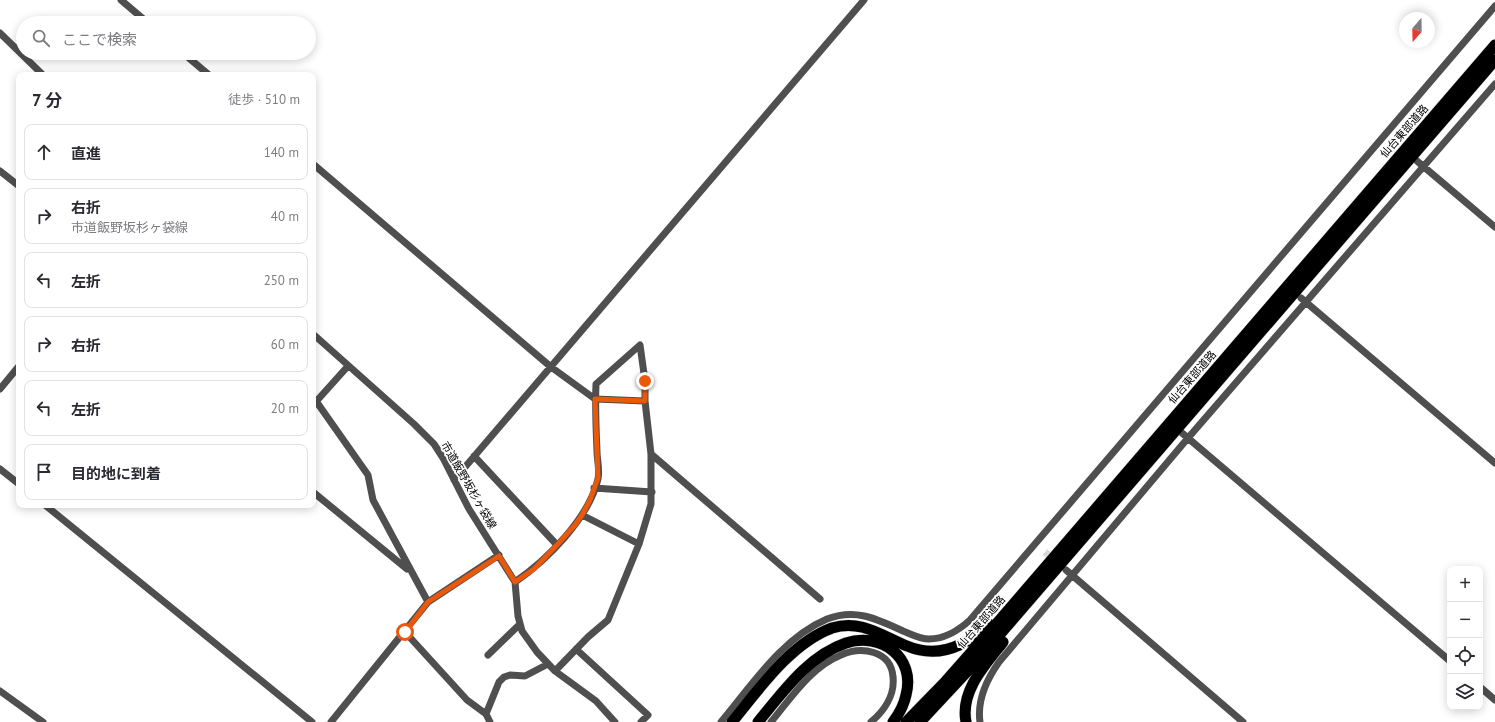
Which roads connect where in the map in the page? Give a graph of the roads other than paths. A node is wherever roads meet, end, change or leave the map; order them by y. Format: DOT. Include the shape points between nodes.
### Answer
graph roads {
  1 [pos="121,0"];
  2 [pos="864,0"];
  3 [pos="1495,6"];
  4 [pos="140,16"];
  5 [pos="0,33"];
  6 [pos="1495,45"];
  7 [pos="16,49"];
  8 [pos="28,60"];
  9 [pos="191,60"];
  10 [pos="1495,60"];
  11 [pos="40,72"];
  12 [pos="205,72"];
  13 [pos="1495,84"];
  14 [pos="1420,163"];
  15 [pos="316,167"];
  16 [pos="0,171"];
  17 [pos="16,184"];
  18 [pos="1495,227"];
  19 [pos="1303,300"];
  20 [pos="316,337"];
  21 [pos="348,366"];
  22 [pos="551,367"];
  23 [pos="16,370"];
  24 [pos="0,390"];
  25 [pos="595,399"];
  26 [pos="645,401"];
  27 [pos="316,402"];
  28 [pos="316,404"];
  29 [pos="1185,435"];
  30 [pos="651,454"];
  31 [pos="474,456"];
  32 [pos="1495,463"];
  33 [pos="0,469"];
  34 [pos="454,480"];
  35 [pos="16,482"];
  36 [pos="594,488"];
  37 [pos="652,492"];
  38 [pos="316,494"];
  39 [pos="49,508"];
  40 [pos="582,515"];
  41 [pos="1076,539"];
  42 [pos="639,544"];
  43 [pos="557,545"];
  44 [pos="499,556"];
  45 [pos="1066,570"];
  46 [pos="412,572"];
  47 [pos="1072,576"];
  48 [pos="515,582"];
  49 [pos="820,599"];
  50 [pos="428,602"];
  51 [pos="519,625"];
  52 [pos="405,632"];
  53 [pos="576,649"];
  54 [pos="488,655"];
  55 [pos="1447,658"];
  56 [pos="548,664"];
  57 [pos="555,671"];
  58 [pos="1483,690"];
  59 [pos="0,691"];
  60 [pos="1495,700"];
  61 [pos="486,714"];
  62 [pos="43,722"];
  63 [pos="312,722"];
  64 [pos="330,722"];
  65 [pos="490,722"];
  66 [pos="615,722"];
  67 [pos="641,722"];
  68 [pos="721,722"];
  69 [pos="732,722"];
  70 [pos="758,722"];
  71 [pos="771,722"];
  72 [pos="871,722"];
  73 [pos="893,722"];
  74 [pos="906,722"];
  75 [pos="920,722"];
  76 [pos="966,722"];
  77 [pos="980,722"];
  78 [pos="1243,722"];
  1 -- 4 [label="street"];
  2 -- 22 [label="street"];
  3 -- 68 [label="street" via="964,626 943,637 928,639 879,619 862,615 852,614 828,619 800,633 788,644"];
  5 -- 7 [label="street"];
  6 -- 41 [label="highway, 仙台東部道路"];
  8 -- 11 [label="street"];
  9 -- 12 [label="street"];
  10 -- 41 [label="highway, 仙台東部道路"];
  13 -- 14 [label="street"];
  14 -- 18 [label="street"];
  14 -- 19 [label="street"];
  15 -- 22 [label="street"];
  16 -- 17 [label="street"];
  19 -- 29 [label="street"];
  19 -- 32 [label="street"];
  20 -- 21 [label="street, 市道飯野坂杉ヶ袋線"];
  21 -- 27 [label="street"];
  21 -- 34 [label="street, 市道飯野坂杉ヶ袋線" via="425,435 443,458"];
  22 -- 25 [label="street"];
  22 -- 31 [label="street"];
  23 -- 24 [label="street"];
  25 -- 26 [label="street"];
  25 -- 26 [label="street" via="596,384 640,346"];
  25 -- 36 [label="street" via="598,478"];
  26 -- 30 [label="street"];
  28 -- 46 [label="street" via="368,475 373,500"];
  29 -- 47 [label="street"];
  29 -- 55 [label="street"];
  30 -- 37 [label="street"];
  30 -- 49 [label="street"];
  31 -- 34 [label="street"];
  31 -- 43 [label="street"];
  33 -- 35 [label="street"];
  34 -- 44 [label="street, 市道飯野坂杉ヶ袋線"];
  36 -- 37 [label="street"];
  36 -- 40 [label="street"];
  37 -- 42 [label="street"];
  38 -- 46 [label="street"];
  39 -- 63 [label="street"];
  40 -- 42 [label="street"];
  40 -- 43 [label="street"];
  41 -- 69 [label="highway" via="983,630 963,644 943,651 924,652 866,628 850,625 833,628 814,637 790,654"];
  41 -- 74 [label="highway, 仙台東部道路"];
  41 -- 75 [label="highway, 仙台東部道路" via="976,662"];
  41 -- 76 [label="highway" via="979,672 966,702"];
  42 -- 53 [label="street" via="608,620"];
  43 -- 48 [label="street" via="534,569"];
  44 -- 48 [label="street, 市道飯野坂杉ヶ袋線"];
  44 -- 50 [label="street"];
  45 -- 47 [label="street"];
  46 -- 50 [label="street"];
  47 -- 77 [label="street" via="994,669 983,694 979,711"];
  47 -- 78 [label="street"];
  48 -- 51 [label="street, 市道飯野坂杉ヶ袋線"];
  50 -- 52 [label="street"];
  51 -- 54 [label="street"];
  51 -- 56 [label="street, 市道飯野坂杉ヶ袋線"];
  52 -- 61 [label="street" via="466,700"];
  52 -- 64 [label="street"];
  53 -- 57 [label="street"];
  53 -- 67 [label="street" via="648,715"];
  56 -- 57 [label="street, 市道飯野坂杉ヶ袋線"];
  56 -- 61 [label="street" via="525,676 510,675 499,682"];
  57 -- 66 [label="street, 市道飯野坂杉ヶ袋線" via="596,701"];
  58 -- 60 [label="street"];
  59 -- 62 [label="street"];
  61 -- 65 [label="street"];
  70 -- 73 [label="highway" via="812,662 846,644 867,640 880,643 892,650 905,667 907,694"];
  71 -- 72 [label="street" via="813,673 840,655 862,650 871,651 882,657 893,676 888,700"];
}
